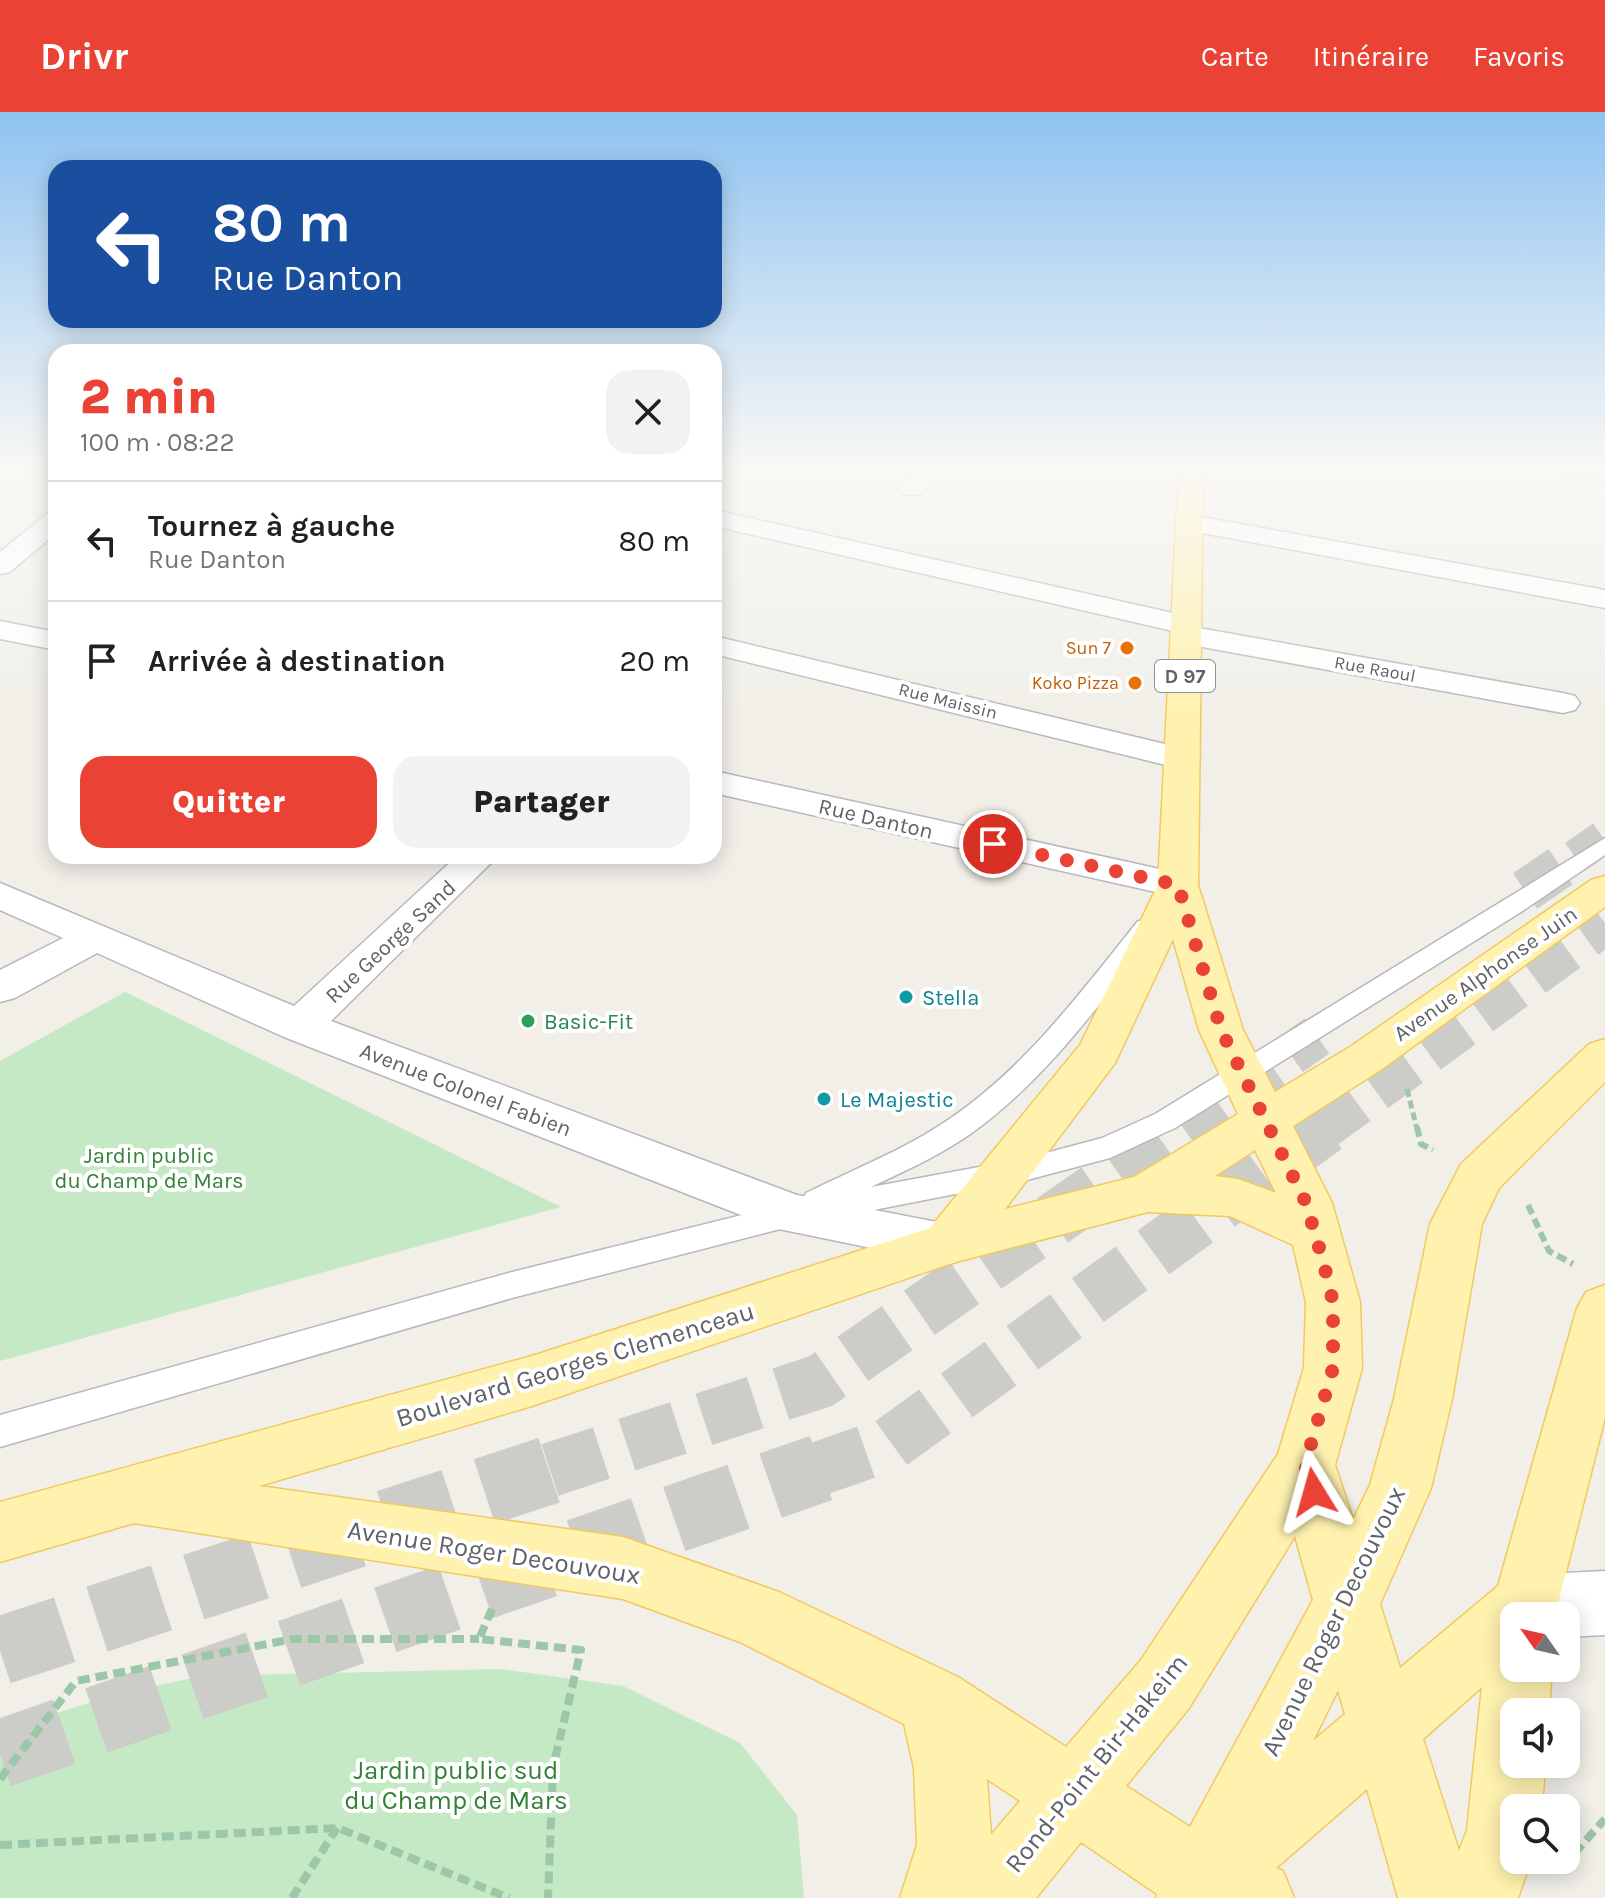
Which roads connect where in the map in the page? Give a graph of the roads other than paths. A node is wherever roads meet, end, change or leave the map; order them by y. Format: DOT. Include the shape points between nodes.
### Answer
graph roads {
  1 [pos="19,550"];
  2 [pos="850,550"];
  3 [pos="1189,550"];
  4 [pos="1339,550"];
  5 [pos="0,566"];
  6 [pos="1605,599"];
  7 [pos="0,630"];
  8 [pos="1186,630"];
  9 [pos="48,639"];
  10 [pos="722,647"];
  11 [pos="1563,703"];
  12 [pos="1182,758"];
  13 [pos="722,784"];
  14 [pos="1605,845"];
  15 [pos="471,864"];
  16 [pos="1178,885"];
  17 [pos="1605,888"];
  18 [pos="0,895"];
  19 [pos="96,937"];
  20 [pos="0,988"];
  21 [pos="300,1026"];
  22 [pos="1605,1055"];
  23 [pos="1243,1074"];
  24 [pos="1266,1123"];
  25 [pos="1003,1174"];
  26 [pos="1148,1193"];
  27 [pos="792,1214"];
  28 [pos="1317,1233"];
  29 [pos="949,1243"];
  30 [pos="1605,1308"];
  31 [pos="0,1431"];
  32 [pos="1305,1465"];
  33 [pos="127,1495"];
  34 [pos="0,1532"];
  35 [pos="1528,1602"];
  36 [pos="1347,1603"];
  37 [pos="1605,1603"];
  38 [pos="1580,1611"];
  39 [pos="1500,1645"];
  40 [pos="933,1702"];
  41 [pos="1383,1726"];
  42 [pos="1508,1778"];
  43 [pos="1075,1793"];
  44 [pos="1218,1892"];
  45 [pos="938,1898"];
  46 [pos="987,1898"];
  47 [pos="1436,1898"];
  48 [pos="1480,1898"];
  1 -- 5 [label="street"];
  2 -- 8 [label="street, Rue Raoul"];
  3 -- 8 [label="main road, D 97"];
  4 -- 6 [label="street"];
  7 -- 9 [label="street"];
  8 -- 11 [label="street, Rue Raoul"];
  8 -- 12 [label="main road, D 97"];
  10 -- 12 [label="street, Rue Maissin"];
  12 -- 16 [label="main road, D 97"];
  13 -- 16 [label="street, Rue Danton"];
  14 -- 23 [label="lane"];
  15 -- 21 [label="street, Rue George Sand"];
  16 -- 23 [label="main road, Rond-Point Bir-Hakeim / D 97" via="1221,1030"];
  16 -- 25 [label="main road, D 97" via="1099,1052"];
  16 -- 27 [label="lane" via="1061,1035 1011,1087 957,1128"];
  17 -- 24 [label="main road, Avenue Alphonse Juin"];
  18 -- 19 [label="street, Avenue Colonel Fabien"];
  19 -- 20 [label="street"];
  19 -- 21 [label="street, Avenue Colonel Fabien"];
  21 -- 27 [label="street, Avenue Colonel Fabien"];
  22 -- 36 [label="main road, Avenue Roger Decouvoux" via="1479,1177 1456,1224 1423,1399 1400,1488"];
  23 -- 24 [label="main road, Rond-Point Bir-Hakeim / D 97"];
  23 -- 25 [label="lane" via="1110,1147"];
  24 -- 26 [label="main road"];
  24 -- 28 [label="main road, Rond-Point Bir-Hakeim"];
  25 -- 27 [label="lane"];
  25 -- 29 [label="main road, D 97"];
  26 -- 28 [label="main road" via="1238,1198"];
  26 -- 29 [label="main road, Boulevard Georges Clemenceau"];
  27 -- 29 [label="street, Avenue Colonel Fabien"];
  27 -- 31 [label="lane" via="512,1285"];
  28 -- 32 [label="main road, Rond-Point Bir-Hakeim" via="1333,1302 1333,1368"];
  29 -- 33 [label="main road, Boulevard Georges Clemenceau" via="532,1381"];
  30 -- 35 [label="main road"];
  32 -- 36 [label="main road"];
  32 -- 43 [label="main road, Rond-Point Bir-Hakeim" via="1165,1684"];
  33 -- 34 [label="main road, Boulevard Georges Clemenceau"];
  33 -- 40 [label="main road, Avenue Roger Decouvoux" via="623,1568 756,1615"];
  36 -- 41 [label="main road"];
  36 -- 44 [label="main road, Avenue Roger Decouvoux"];
  37 -- 38 [label="street"];
  39 -- 41 [label="main road"];
  40 -- 43 [label="main road, Avenue Roger Decouvoux"];
  40 -- 45 [label="main road" via="950,1768 954,1845"];
  41 -- 44 [label="main road"];
  41 -- 47 [label="main road"];
  42 -- 48 [label="main road" via="1504,1830"];
  43 -- 44 [label="main road, Avenue Roger Decouvoux"];
  43 -- 46 [label="main road, Rond-Point Bir-Hakeim"];
}
